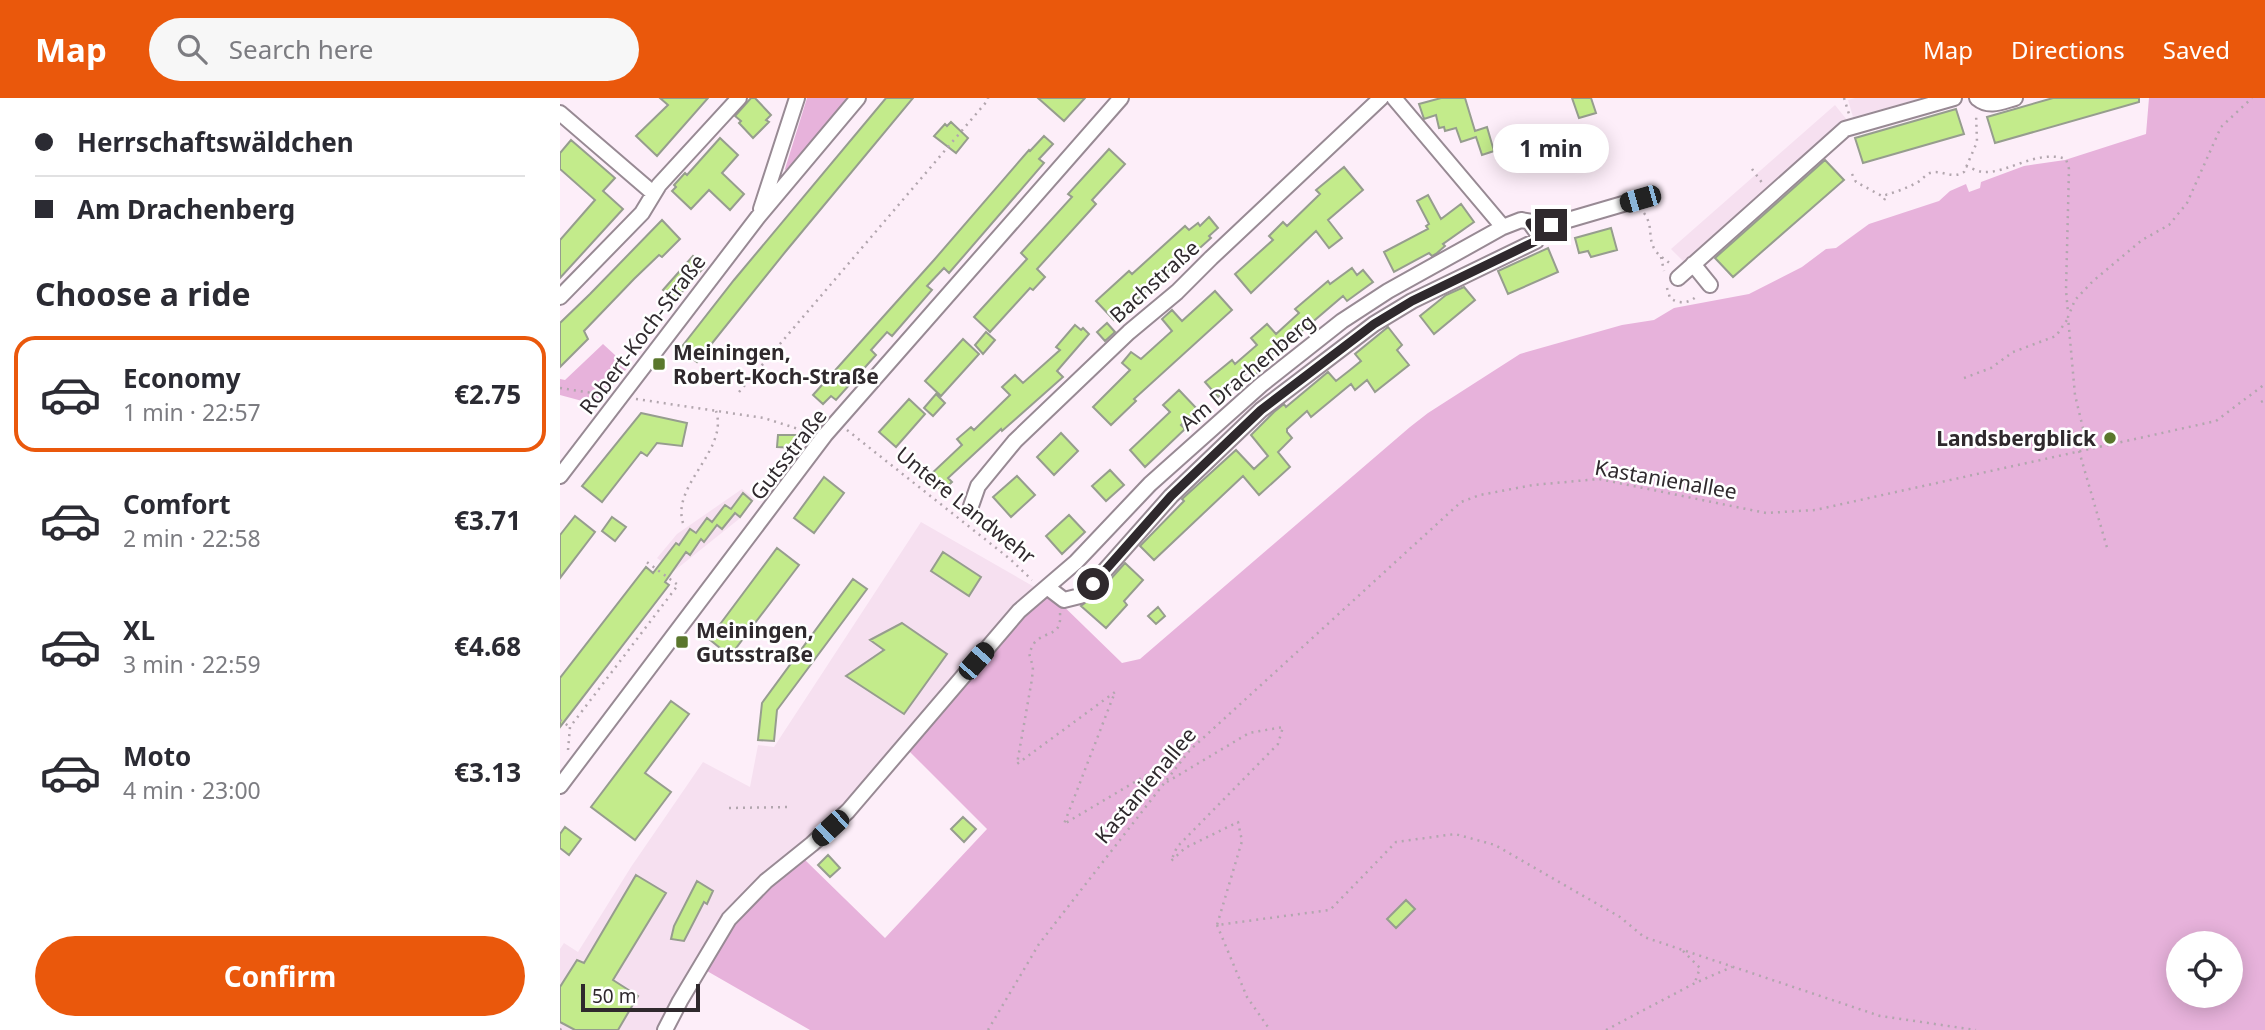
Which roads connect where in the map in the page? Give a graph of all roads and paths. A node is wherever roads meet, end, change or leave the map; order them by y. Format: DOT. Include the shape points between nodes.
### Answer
graph roads {
  1 [pos="739,98"];
  2 [pos="797,98"];
  3 [pos="858,98"];
  4 [pos="988,98"];
  5 [pos="1121,98"];
  6 [pos="1381,98"];
  7 [pos="1394,98"];
  8 [pos="1954,98"];
  9 [pos="2015,98"];
  10 [pos="2252,98"];
  11 [pos="1979,99"];
  12 [pos="560,113"];
  13 [pos="1966,166"];
  14 [pos="1852,174"];
  15 [pos="653,193"];
  16 [pos="1888,194"];
  17 [pos="1640,199"];
  18 [pos="1884,200"];
  19 [pos="758,217"];
  20 [pos="1530,223"];
  21 [pos="1503,227"];
  22 [pos="1693,264"];
  23 [pos="1680,276"];
  24 [pos="1710,285"];
  25 [pos="560,297"];
  26 [pos="2068,317"];
  27 [pos="1964,378"];
  28 [pos="2265,384"];
  29 [pos="560,388"];
  30 [pos="739,392"];
  31 [pos="629,397"];
  32 [pos="716,411"];
  33 [pos="813,433"];
  34 [pos="852,433"];
  35 [pos="2088,449"];
  36 [pos="2079,451"];
  37 [pos="560,476"];
  38 [pos="971,506"];
  39 [pos="683,523"];
  40 [pos="2108,551"];
  41 [pos="645,560"];
  42 [pos="1045,589"];
  43 [pos="560,720"];
  44 [pos="570,727"];
  45 [pos="1190,750"];
  46 [pos="572,771"];
  47 [pos="1164,783"];
  48 [pos="560,786"];
  49 [pos="789,807"];
  50 [pos="729,808"];
  51 [pos="1217,925"];
  52 [pos="1680,949"];
  53 [pos="1733,967"];
  54 [pos="1695,983"];
  55 [pos="564,1024"];
  56 [pos="560,1030"];
  57 [pos="665,1030"];
  58 [pos="988,1030"];
  59 [pos="1270,1030"];
  60 [pos="1606,1030"];
  61 [pos="1976,1030"];
  1 -- 15 [label="street"];
  2 -- 19 [label="street, Robert-Koch-Straße"];
  3 -- 19 [label="street, Robert-Koch-Straße"];
  4 -- 30 [label="path"];
  5 -- 46 [label="street, Gutsstraße" via="825,435"];
  6 -- 38 [label="street, Bachstraße" via="1015,442 978,486"];
  7 -- 21 [label="street"];
  8 -- 22 [label="street" via="1845,129"];
  9 -- 11 [label="street" via="1993,104"];
  10 -- 26 [label="path" via="2221,127 2187,203 2175,218 2093,281"];
  11 -- 13 [label="path" via="1977,142"];
  12 -- 15 [label="street"];
  13 -- 16 [label="path" via="1958,175 1929,174"];
  13 -- 26 [label="path" via="1988,172 2032,158 2066,159"];
  14 -- 16 [label="path" via="1870,191"];
  15 -- 25 [label="street" via="642,213"];
  16 -- 18 [label="path"];
  17 -- 20 [label="street, Am Drachenberg" via="1551,225"];
  17 -- 23 [label="path" via="1650,220 1654,248"];
  19 -- 31 [label="street, Robert-Koch-Straße"];
  20 -- 21 [label="street, Am Drachenberg" via="1521,220"];
  20 -- 42 [label="street, Am Drachenberg" via="1538,234 1536,241 1374,324 1261,410 1171,496 1080,596 1064,600"];
  21 -- 42 [label="street, Am Drachenberg" via="1368,302 1313,343 1150,484"];
  22 -- 23 [label="street"];
  22 -- 24 [label="street"];
  26 -- 27 [label="path" via="2056,336"];
  26 -- 35 [label="path" via="2075,395"];
  28 -- 35 [label="path, Kastanienallee" via="2216,421"];
  29 -- 31 [label="path"];
  31 -- 32 [label="path"];
  31 -- 37 [label="street, Robert-Koch-Straße"];
  32 -- 33 [label="path" via="764,418"];
  32 -- 39 [label="path" via="719,432 690,484 680,513"];
  34 -- 42 [label="path, Untere Landwehr"];
  35 -- 36 [label="path, Kastanienallee"];
  36 -- 40 [label="path"];
  36 -- 45 [label="path, Kastanienallee" via="1815,510 1766,513 1599,479 1480,495 1448,513"];
  41 -- 44 [label="path" via="678,585"];
  42 -- 45 [label="path, Untere Landwehr" via="1060,605 1061,620 1029,653 1032,679 1017,764 1115,692 1064,824"];
  42 -- 57 [label="street, Am Drachenberg" via="1019,611 848,811 729,919"];
  43 -- 44 [label="path"];
  44 -- 46 [label="path"];
  45 -- 47 [label="path, Kastanienallee"];
  46 -- 48 [label="street, Gutsstraße"];
  47 -- 51 [label="path" via="1250,733 1283,727 1278,744 1177,847 1171,861 1185,848 1238,822 1242,842"];
  47 -- 58 [label="path, Kastanienallee" via="1039,944"];
  49 -- 50 [label="path"];
  51 -- 52 [label="path" via="1330,910 1396,842 1455,834 1495,845 1620,917 1644,937"];
  51 -- 59 [label="path" via="1247,997"];
  52 -- 53 [label="path"];
  52 -- 54 [label="path" via="1700,968"];
  53 -- 54 [label="path"];
  53 -- 61 [label="path" via="1880,1016"];
  54 -- 60 [label="path"];
  55 -- 56 [label="path"];
}
